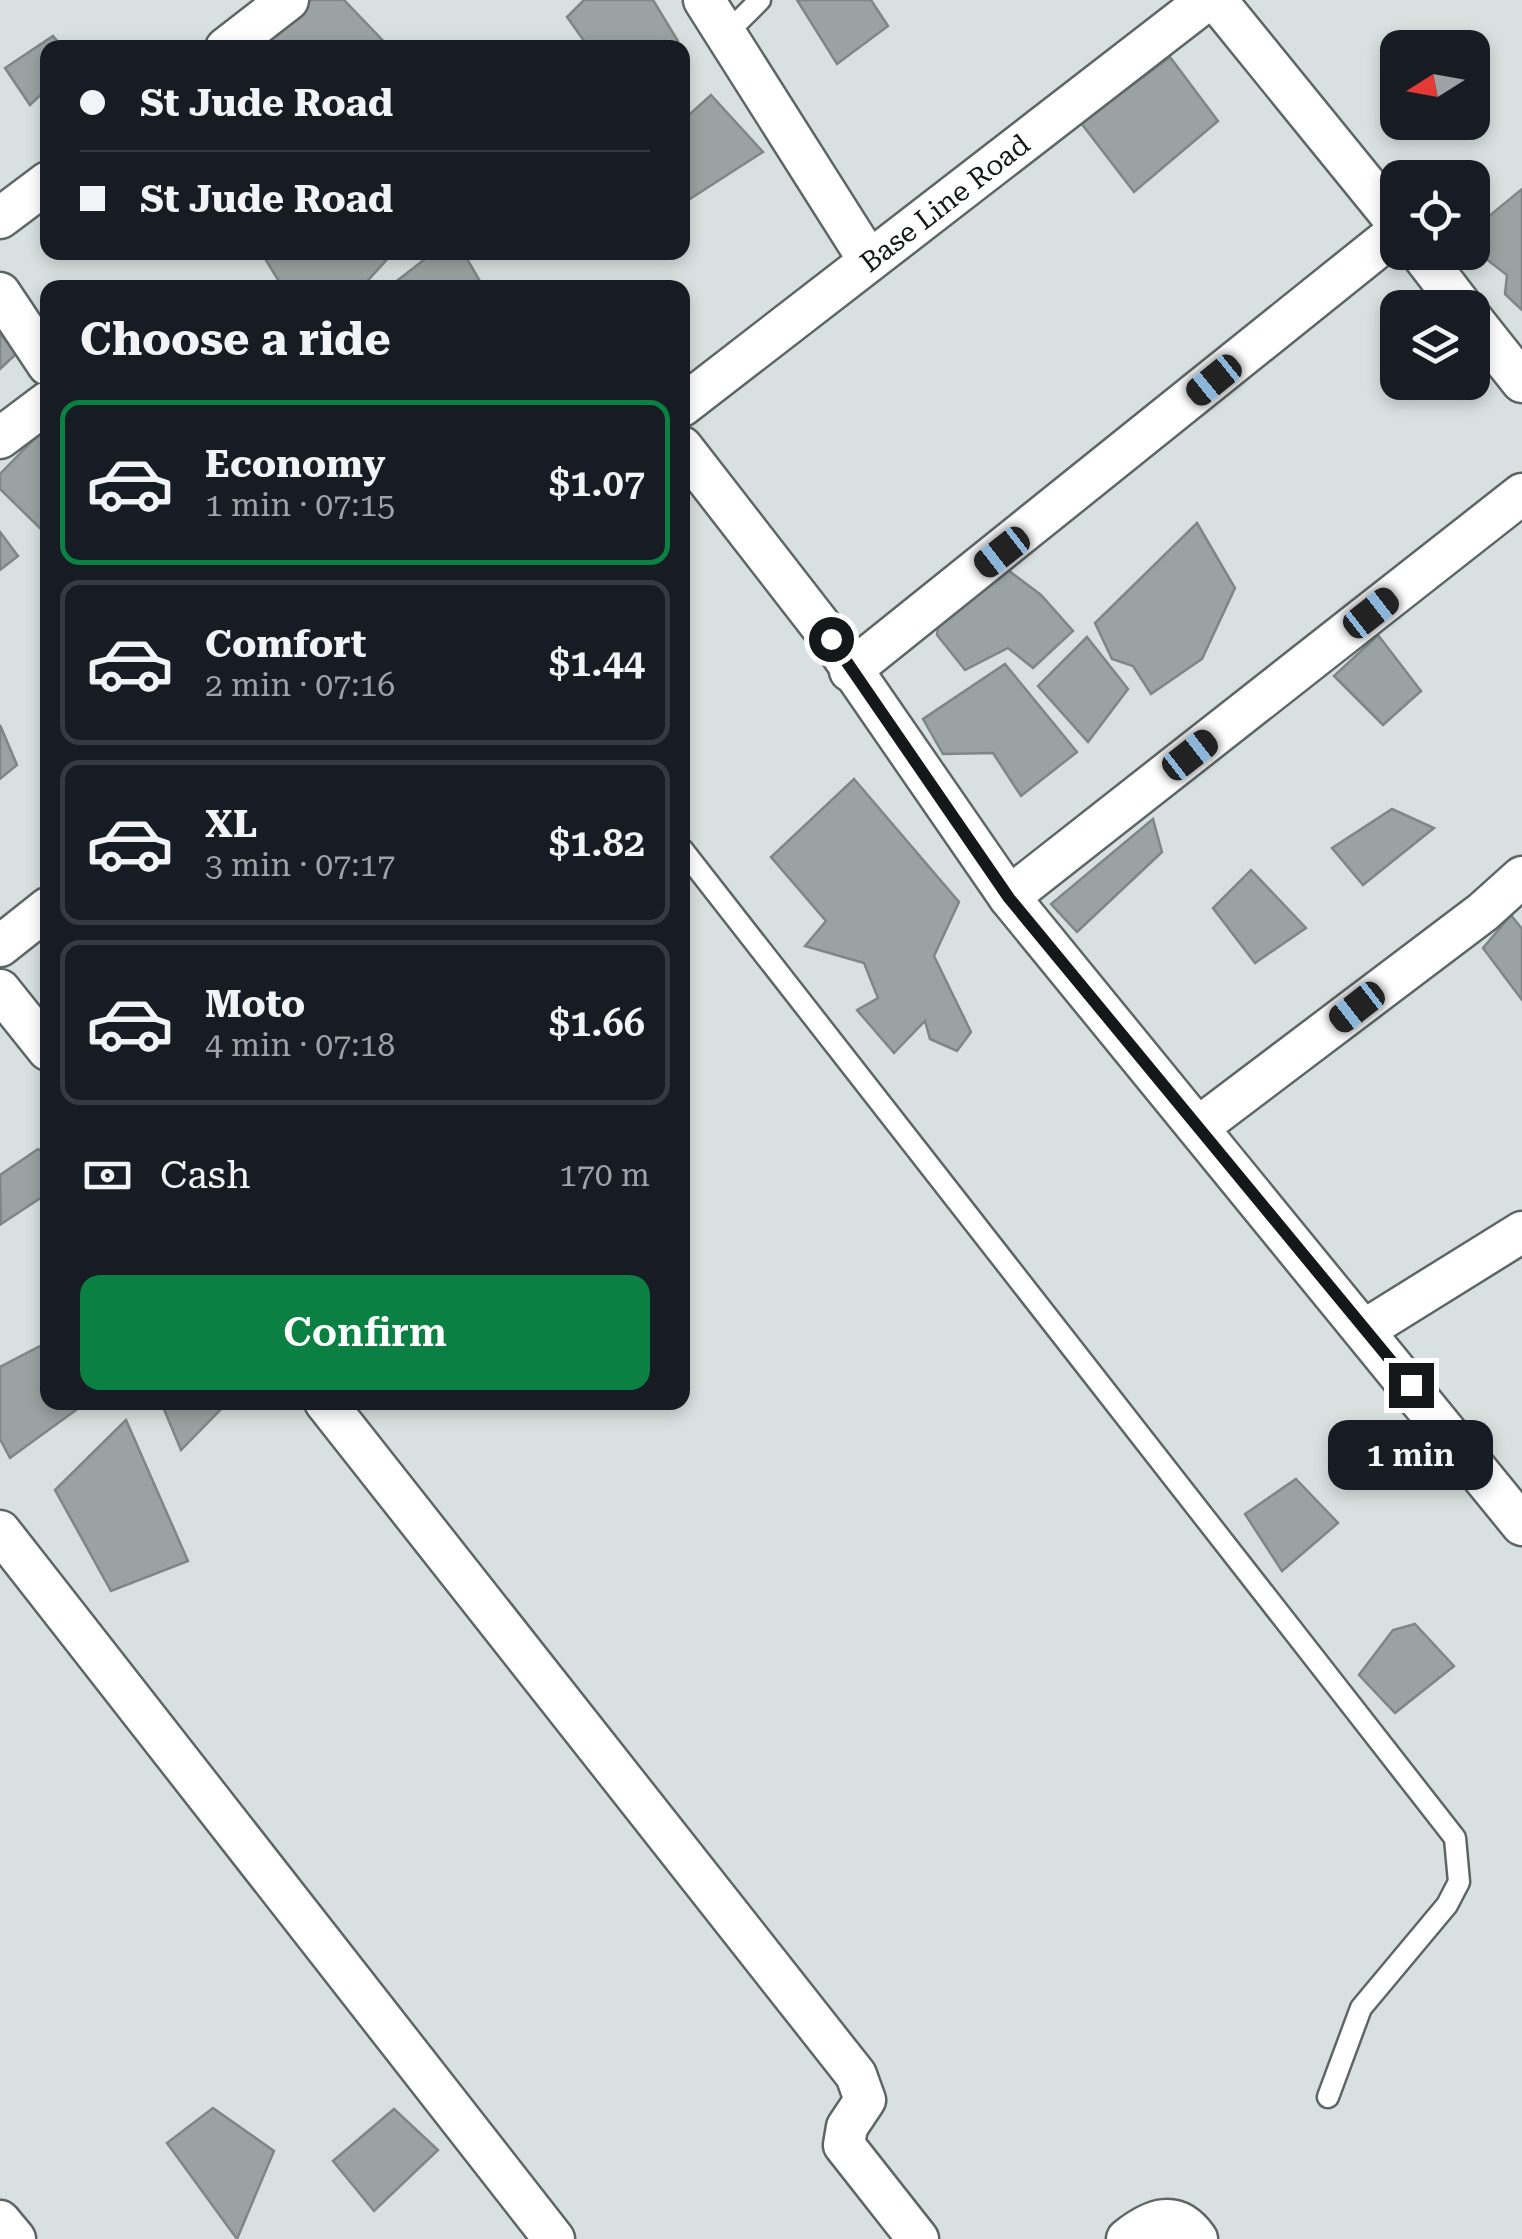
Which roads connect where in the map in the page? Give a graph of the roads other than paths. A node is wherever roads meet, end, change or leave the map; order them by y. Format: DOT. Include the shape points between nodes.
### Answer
graph roads {
  1 [pos="288,0"];
  2 [pos="704,0"];
  3 [pos="760,0"];
  4 [pos="1207,0"];
  5 [pos="1216,0"];
  6 [pos="726,34"];
  7 [pos="236,40"];
  8 [pos="40,188"];
  9 [pos="1380,205"];
  10 [pos="0,218"];
  11 [pos="1380,243"];
  12 [pos="868,259"];
  13 [pos="1434,270"];
  14 [pos="1449,290"];
  15 [pos="0,293"];
  16 [pos="1490,342"];
  17 [pos="40,353"];
  18 [pos="1522,382"];
  19 [pos="690,400"];
  20 [pos="40,408"];
  21 [pos="0,438"];
  22 [pos="690,458"];
  23 [pos="1522,494"];
  24 [pos="850,671"];
  25 [pos="690,859"];
  26 [pos="1522,877"];
  27 [pos="1009,898"];
  28 [pos="40,914"];
  29 [pos="0,946"];
  30 [pos="0,990"];
  31 [pos="40,1040"];
  32 [pos="1200,1126"];
  33 [pos="1522,1232"];
  34 [pos="1366,1329"];
  35 [pos="331,1410"];
  36 [pos="1522,1525"];
  37 [pos="0,1530"];
  38 [pos="1328,2097"];
  39 [pos="0,2220"];
  40 [pos="15,2239"];
  41 [pos="554,2239"];
  42 [pos="918,2239"];
  43 [pos="1127,2239"];
  44 [pos="1197,2239"];
  1 -- 7 [label="street"];
  2 -- 6 [label="street"];
  3 -- 6 [label="lane"];
  4 -- 12 [label="street, Base Line Road"];
  5 -- 9 [label="street"];
  6 -- 12 [label="street"];
  8 -- 10 [label="street"];
  11 -- 24 [label="street"];
  12 -- 19 [label="street, Base Line Road"];
  13 -- 14 [label="street"];
  15 -- 17 [label="street"];
  16 -- 18 [label="street"];
  20 -- 21 [label="street"];
  22 -- 24 [label="street"];
  23 -- 27 [label="street"];
  24 -- 27 [label="street"];
  25 -- 38 [label="lane" via="1455,1838 1460,1882 1360,2008"];
  26 -- 32 [label="street"];
  27 -- 32 [label="street"];
  28 -- 29 [label="street"];
  30 -- 31 [label="street"];
  32 -- 34 [label="street"];
  33 -- 34 [label="street"];
  34 -- 36 [label="street"];
  35 -- 42 [label="street" via="856,2075 865,2100 844,2145"];
  37 -- 41 [label="street"];
  39 -- 40 [label="street"];
  43 -- 44 [label="street" via="1168,2217"];
}
